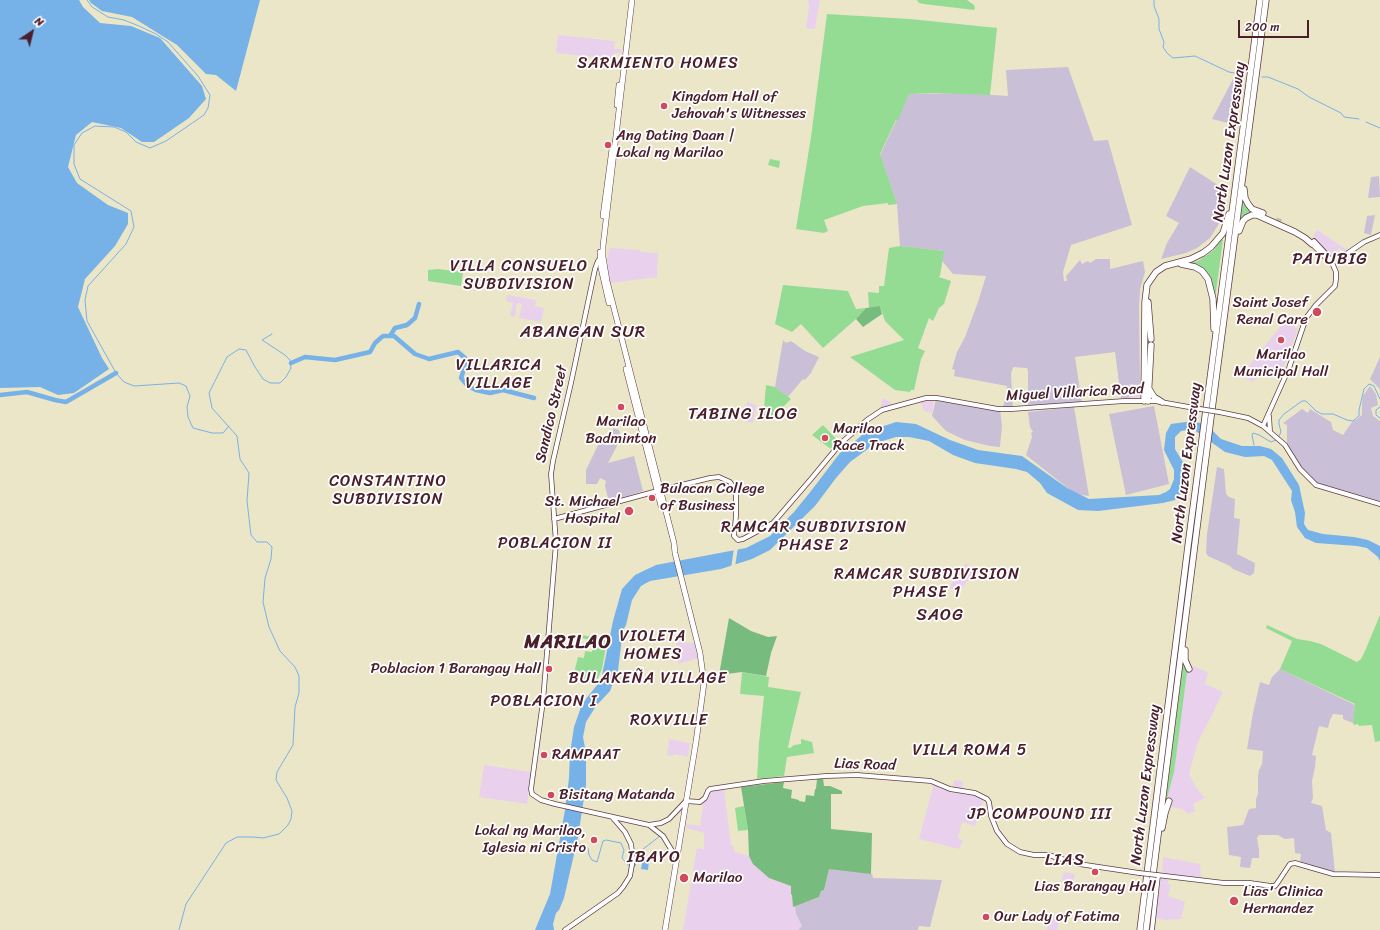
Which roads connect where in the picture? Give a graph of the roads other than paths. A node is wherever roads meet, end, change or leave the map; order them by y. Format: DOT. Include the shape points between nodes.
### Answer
graph roads {
  1 [pos="629,0"];
  2 [pos="632,0"];
  3 [pos="1260,0"];
  4 [pos="1266,0"];
  5 [pos="1244,173"];
  6 [pos="1234,194"];
  7 [pos="1380,235"];
  8 [pos="1313,242"];
  9 [pos="1234,246"];
  10 [pos="601,257"];
  11 [pos="1329,261"];
  12 [pos="1213,356"];
  13 [pos="1148,387"];
  14 [pos="1146,401"];
  15 [pos="1162,402"];
  16 [pos="1269,414"];
  17 [pos="1208,416"];
  18 [pos="1252,419"];
  19 [pos="1263,426"];
  20 [pos="1270,431"];
  21 [pos="1204,446"];
  22 [pos="659,491"];
  23 [pos="1380,504"];
  24 [pos="554,519"];
  25 [pos="1182,645"];
  26 [pos="1189,669"];
  27 [pos="686,801"];
  28 [pos="1169,801"];
  29 [pos="612,817"];
  30 [pos="649,825"];
  31 [pos="1158,835"];
  32 [pos="677,859"];
  33 [pos="1158,875"];
  34 [pos="1380,875"];
  35 [pos="565,930"];
  36 [pos="666,930"];
  37 [pos="1140,930"];
  38 [pos="1146,930"];
  39 [pos="1152,930"];
  1 -- 10 [label="highway" via="604,207"];
  2 -- 10 [label="highway"];
  3 -- 6 [label="highway, North Luzon Expressway"];
  4 -- 5 [label="highway, North Luzon Expressway"];
  5 -- 8 [label="highway" via="1248,204 1255,210 1297,229"];
  5 -- 9 [label="highway, North Luzon Expressway"];
  6 -- 12 [label="highway, North Luzon Expressway"];
  6 -- 14 [label="highway" via="1224,229 1214,244 1196,257 1165,266 1156,272 1147,285"];
  7 -- 11 [label="main road"];
  8 -- 9 [label="highway" via="1255,215 1243,221"];
  8 -- 11 [label="main road"];
  9 -- 17 [label="highway, North Luzon Expressway"];
  10 -- 22 [label="highway"];
  10 -- 24 [label="main road, Sandico Street" via="596,269 553,461 551,474"];
  11 -- 16 [label="main road" via="1336,272 1335,286 1306,318 1289,368"];
  12 -- 13 [label="highway" via="1212,289 1204,274 1198,269 1180,264 1168,267 1150,286 1148,302 1151,342"];
  12 -- 17 [label="highway, North Luzon Expressway"];
  13 -- 14 [label="highway"];
  13 -- 15 [label="highway"];
  14 -- 15 [label="main road, Miguel Villarica Road"];
  14 -- 22 [label="main road, Miguel Villarica Road" via="1021,410 926,398 882,410 840,444 773,523 753,535 738,540 733,534 736,491 727,480 714,478"];
  15 -- 18 [label="main road, Miguel Villarica Road, bridge"];
  16 -- 18 [label="main road" via="1262,420"];
  16 -- 19 [label="main road"];
  16 -- 20 [label="main road"];
  17 -- 21 [label="highway, North Luzon Expressway"];
  18 -- 19 [label="main road, Miguel Villarica Road"];
  19 -- 20 [label="main road, Miguel Villarica Road"];
  20 -- 23 [label="main road, Miguel Villarica Road" via="1285,445 1300,469 1316,485"];
  21 -- 25 [label="highway, North Luzon Expressway"];
  21 -- 37 [label="highway, North Luzon Expressway"];
  22 -- 24 [label="main road"];
  22 -- 27 [label="highway" via="700,653 704,683"];
  24 -- 29 [label="main road, Sandico Street" via="556,543 543,701 530,792 541,800"];
  25 -- 26 [label="highway" via="1185,648 1185,660"];
  25 -- 31 [label="highway, North Luzon Expressway"];
  27 -- 30 [label="main road, Sandico Street" via="669,819"];
  27 -- 32 [label="highway"];
  27 -- 33 [label="main road, Lias Road, bridge" via="700,802 710,789 764,781 857,775 932,781 987,799 997,831 1006,844 1020,852 1048,855 1079,864"];
  28 -- 31 [label="highway" via="1162,830"];
  29 -- 30 [label="main road, Sandico Street"];
  29 -- 35 [label="main road" via="631,844 633,859 630,876 618,893"];
  30 -- 32 [label="main road" via="662,836"];
  31 -- 38 [label="highway, North Luzon Expressway"];
  32 -- 36 [label="highway"];
  33 -- 34 [label="main road, Lias Road" via="1271,886 1277,884 1293,863 1333,874"];
  33 -- 39 [label="main road"];
}
